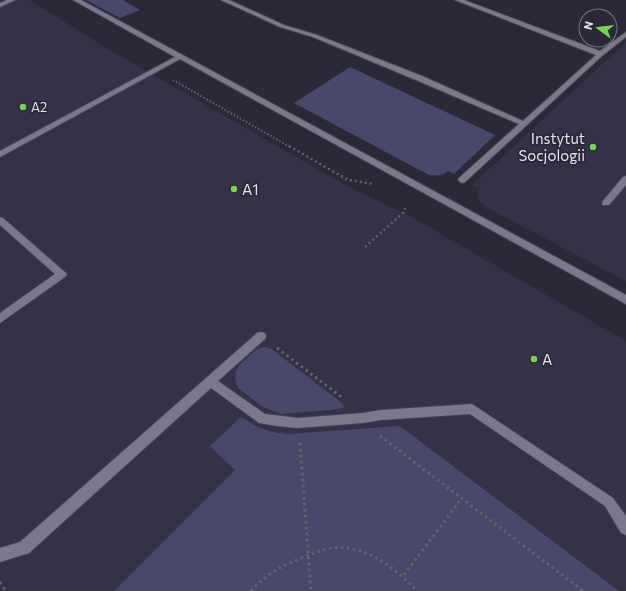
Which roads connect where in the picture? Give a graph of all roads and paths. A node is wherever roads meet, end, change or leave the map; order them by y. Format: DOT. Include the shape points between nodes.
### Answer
graph roads {
  1 [pos="12,0"];
  2 [pos="76,0"];
  3 [pos="224,0"];
  4 [pos="458,0"];
  5 [pos="0,5"];
  6 [pos="626,34"];
  7 [pos="601,54"];
  8 [pos="179,57"];
  9 [pos="162,66"];
  10 [pos="524,124"];
  11 [pos="0,154"];
  12 [pos="462,180"];
  13 [pos="624,183"];
  14 [pos="380,185"];
  15 [pos="606,203"];
  16 [pos="405,208"];
  17 [pos="0,220"];
  18 [pos="365,247"];
  19 [pos="626,300"];
  20 [pos="0,319"];
  21 [pos="261,336"];
  22 [pos="211,382"];
  23 [pos="363,418"];
  24 [pos="298,423"];
  25 [pos="462,498"];
  26 [pos="626,528"];
  27 [pos="0,555"];
  28 [pos="308,556"];
  29 [pos="404,575"];
  30 [pos="0,582"];
  31 [pos="6,591"];
  32 [pos="251,591"];
  33 [pos="311,591"];
  34 [pos="417,591"];
  35 [pos="583,591"];
  1 -- 5 [label="lane"];
  2 -- 8 [label="lane"];
  3 -- 10 [label="lane" via="282,26 321,38 419,78"];
  4 -- 7 [label="lane"];
  6 -- 7 [label="lane"];
  7 -- 10 [label="lane"];
  8 -- 9 [label="lane"];
  8 -- 19 [label="lane"];
  9 -- 11 [label="lane"];
  9 -- 14 [label="path" via="172,72 173,81 348,180"];
  10 -- 12 [label="lane"];
  13 -- 15 [label="lane"];
  16 -- 18 [label="path" via="404,212"];
  17 -- 20 [label="lane" via="62,274"];
  21 -- 22 [label="lane"];
  21 -- 23 [label="path" via="346,401"];
  22 -- 24 [label="lane" via="263,419"];
  22 -- 27 [label="lane" via="24,548"];
  23 -- 24 [label="lane"];
  23 -- 25 [label="path" via="375,432"];
  23 -- 26 [label="lane" via="472,409 609,502"];
  24 -- 28 [label="path"];
  25 -- 29 [label="path"];
  25 -- 35 [label="path"];
  28 -- 29 [label="path" via="335,548 360,551"];
  28 -- 32 [label="path" via="280,566"];
  28 -- 33 [label="path"];
  29 -- 34 [label="path"];
  30 -- 31 [label="path"];
}
